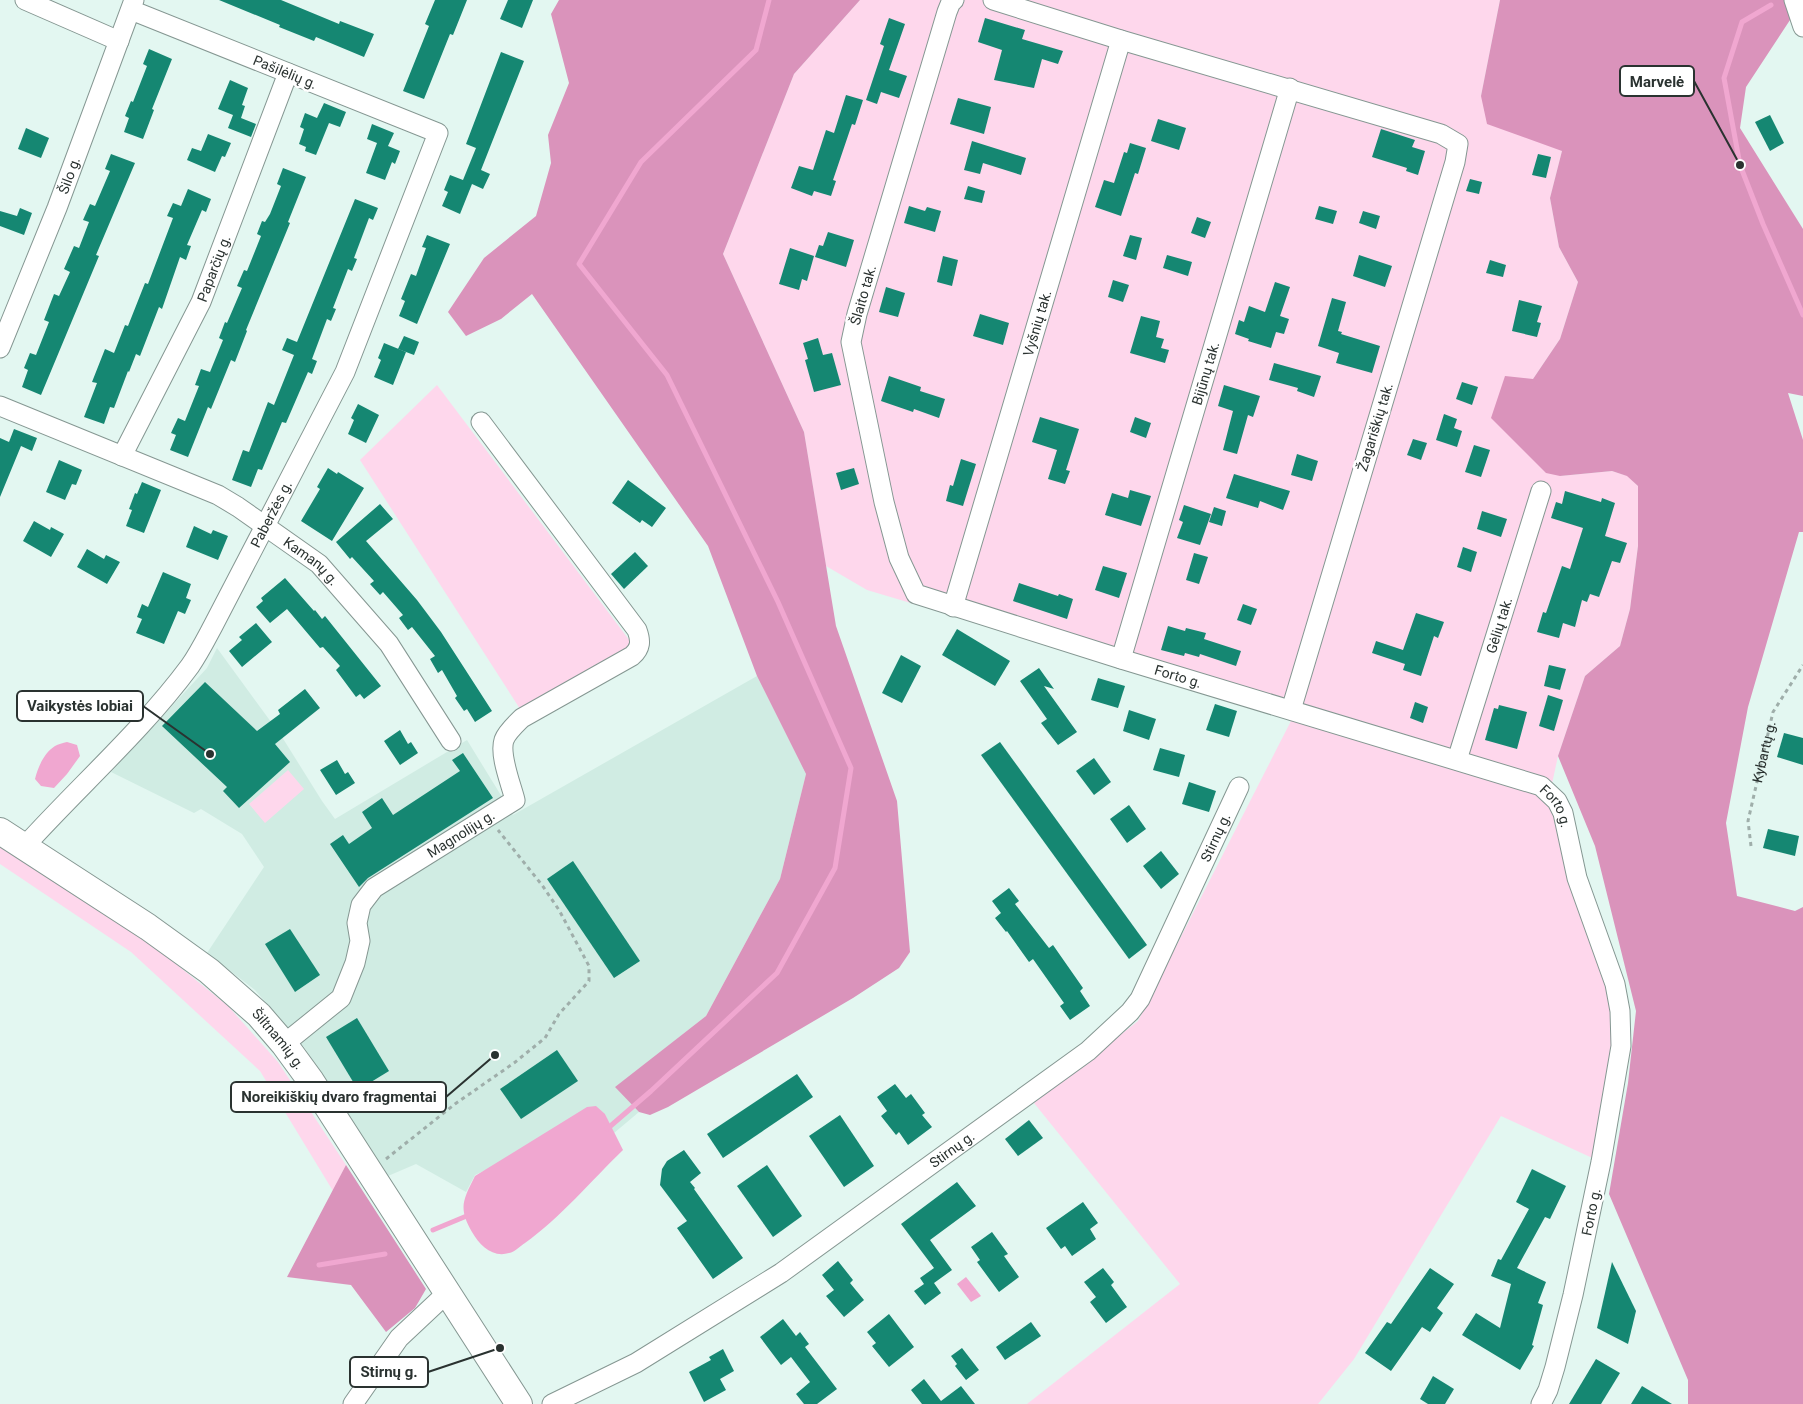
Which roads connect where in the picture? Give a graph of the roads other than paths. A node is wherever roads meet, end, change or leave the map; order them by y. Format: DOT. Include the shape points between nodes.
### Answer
graph roads {
  1 [pos="25,0"];
  2 [pos="954,0"];
  3 [pos="993,0"];
  4 [pos="1794,0"];
  5 [pos="133,5"];
  6 [pos="1803,27"];
  7 [pos="1121,40"];
  8 [pos="120,41"];
  9 [pos="288,73"];
  10 [pos="1290,88"];
  11 [pos="438,133"];
  12 [pos="0,348"];
  13 [pos="0,406"];
  14 [pos="482,422"];
  15 [pos="122,456"];
  16 [pos="1541,491"];
  17 [pos="265,526"];
  18 [pos="916,594"];
  19 [pos="953,607"];
  20 [pos="1121,659"];
  21 [pos="1291,710"];
  22 [pos="451,741"];
  23 [pos="1457,760"];
  24 [pos="1239,787"];
  25 [pos="0,831"];
  26 [pos="24,847"];
  27 [pos="284,1044"];
  28 [pos="447,1293"];
  29 [pos="353,1404"];
  30 [pos="519,1404"];
  31 [pos="552,1404"];
  32 [pos="1541,1404"];
  1 -- 8 [label="street"];
  2 -- 18 [label="street, Šlaito tak." via="944,21 850,342 884,502 899,558"];
  3 -- 7 [label="street"];
  4 -- 6 [label="street"];
  5 -- 8 [label="street, Šilo g."];
  5 -- 9 [label="street, Pašilėlių g."];
  7 -- 10 [label="street"];
  7 -- 19 [label="street, Vyšnių tak."];
  8 -- 12 [label="street, Šilo g."];
  9 -- 11 [label="street, Pašilėlių g."];
  9 -- 15 [label="street, Paparčių g." via="201,302"];
  10 -- 20 [label="street, Bijūnų tak."];
  10 -- 21 [label="street, Žagariškių tak." via="1440,134 1458,144"];
  11 -- 17 [label="street, Paberžės g." via="345,372"];
  13 -- 15 [label="street, Kamanų g."];
  14 -- 27 [label="street, Magnolijų g." via="637,630 639,647 632,656 522,718 511,729 503,751 515,800 374,888 361,905 357,923 360,941 341,998"];
  15 -- 17 [label="street, Kamanų g." via="218,495"];
  16 -- 23 [label="street, Gėlių tak."];
  17 -- 22 [label="street, Kamanų g." via="319,564 389,644"];
  17 -- 26 [label="street, Paberžės g." via="190,665 143,721"];
  18 -- 19 [label="street, Forto g."];
  19 -- 20 [label="street, Forto g."];
  20 -- 21 [label="street, Forto g."];
  21 -- 23 [label="street, Forto g."];
  23 -- 32 [label="street, Forto g." via="1541,786 1557,801 1563,813 1578,878 1616,984 1620,1011 1621,1046 1601,1162 1558,1358"];
  24 -- 31 [label="street, Stirnų g." via="1140,999 1095,1044 781,1273 636,1363"];
  25 -- 26 [label="main road, Šiltnamių g."];
  26 -- 27 [label="main road, Šiltnamių g." via="148,927 209,971 258,1015"];
  27 -- 28 [label="main road, Šiltnamių g."];
  28 -- 29 [label="street" via="399,1338"];
  28 -- 30 [label="main road, Šiltnamių g."];
}
